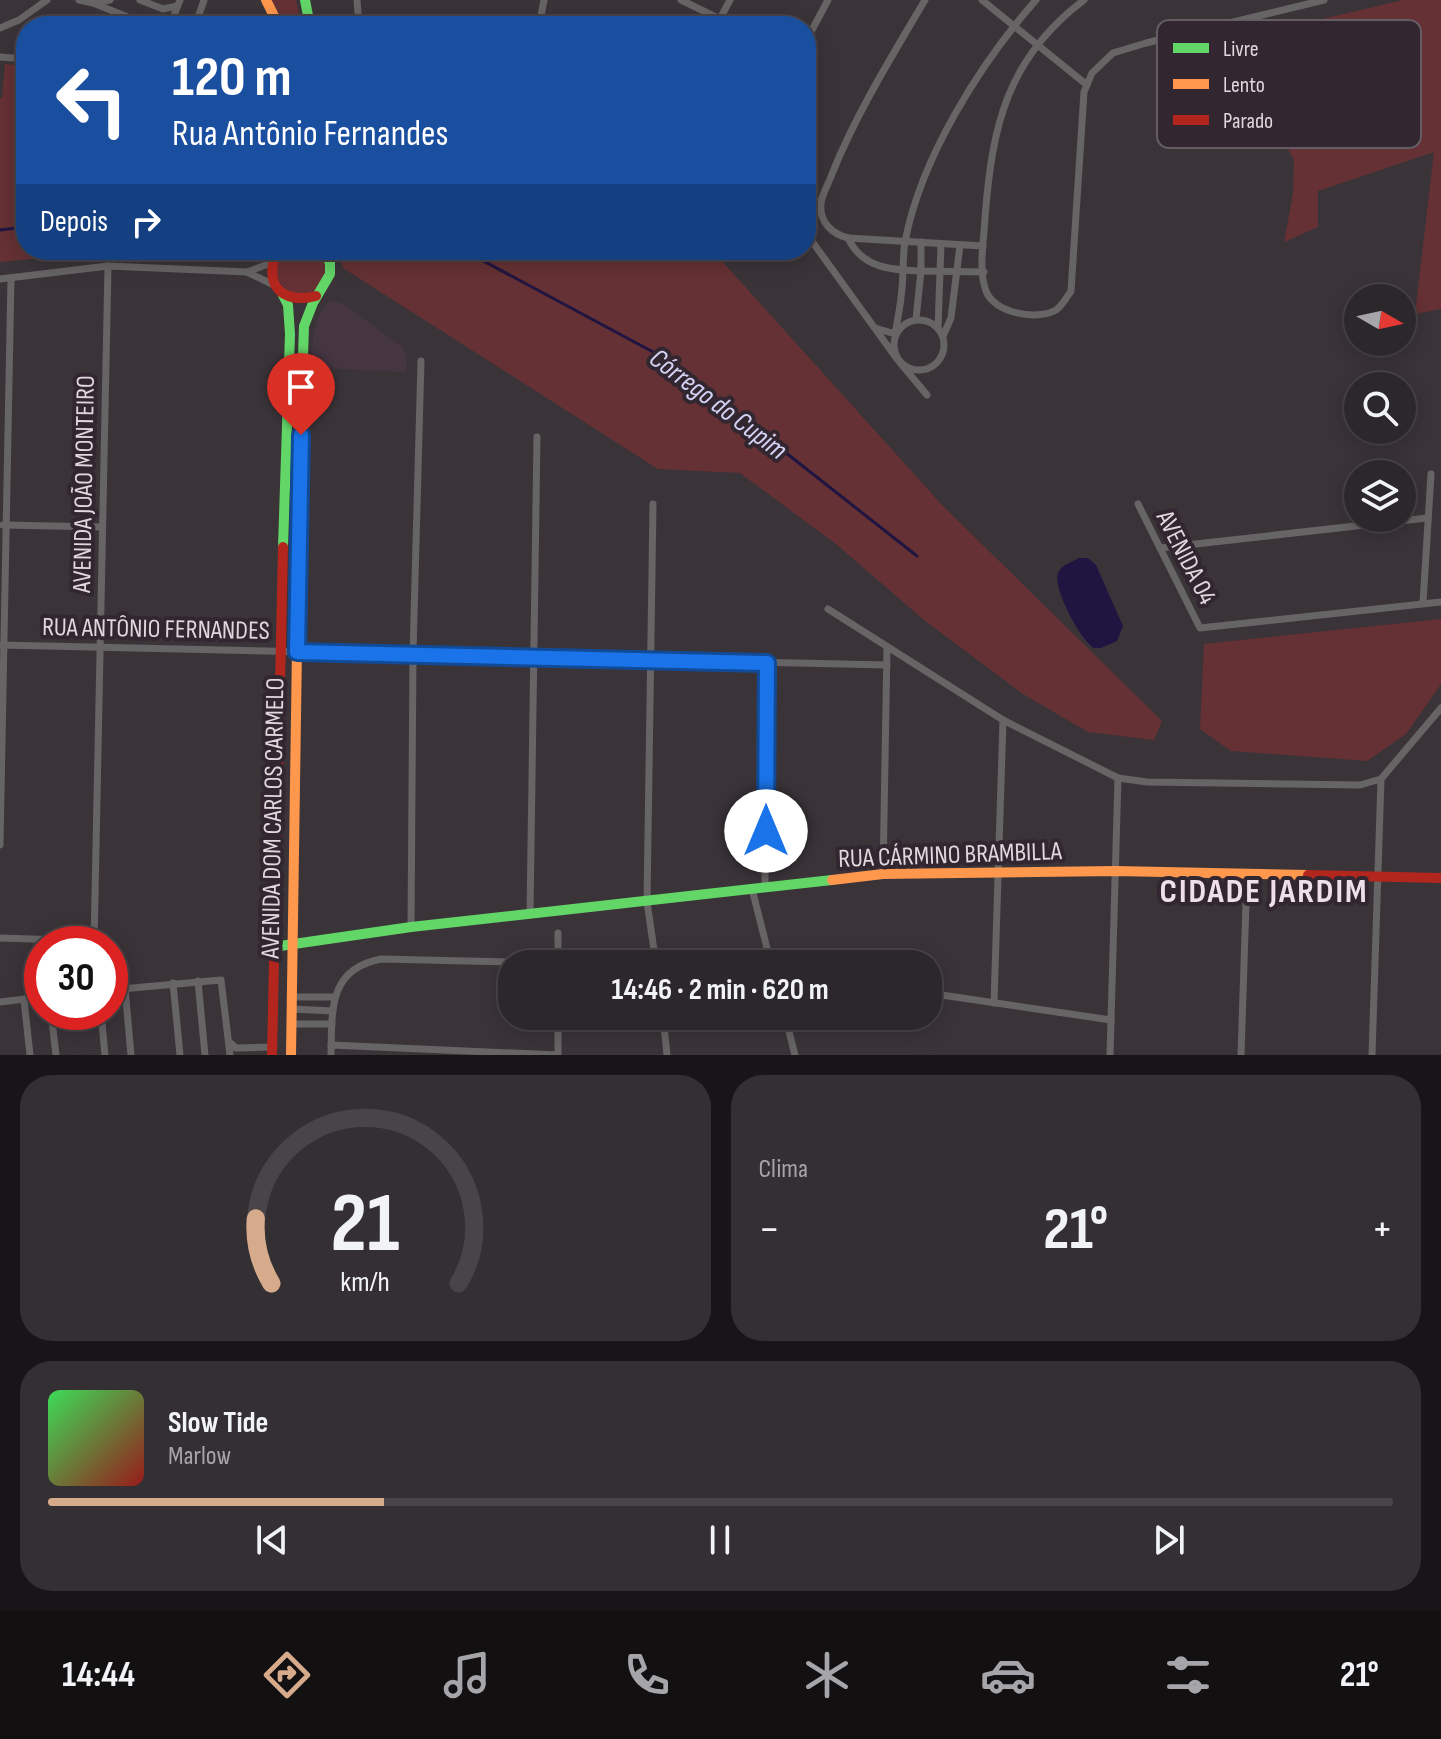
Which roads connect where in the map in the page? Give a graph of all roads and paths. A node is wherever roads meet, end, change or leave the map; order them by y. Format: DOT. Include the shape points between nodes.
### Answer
graph roads {
  1 [pos="47,0"];
  2 [pos="79,0"];
  3 [pos="110,0"];
  4 [pos="140,0"];
  5 [pos="681,0"];
  6 [pos="828,0"];
  7 [pos="925,0"];
  8 [pos="982,0"];
  9 [pos="1036,0"];
  10 [pos="1084,0"];
  11 [pos="1318,1"];
  12 [pos="93,3"];
  13 [pos="178,3"];
  14 [pos="25,16"];
  15 [pos="125,16"];
  16 [pos="708,16"];
  17 [pos="1240,20"];
  18 [pos="816,22"];
  19 [pos="1013,27"];
  20 [pos="1157,40"];
  21 [pos="1036,46"];
  22 [pos="1087,85"];
  23 [pos="848,238"];
  24 [pos="905,241"];
  25 [pos="921,242"];
  26 [pos="941,244"];
  27 [pos="960,245"];
  28 [pos="983,246"];
  29 [pos="816,247"];
  30 [pos="272,260"];
  31 [pos="329,260"];
  32 [pos="271,263"];
  33 [pos="108,266"];
  34 [pos="903,270"];
  35 [pos="921,271"];
  36 [pos="247,272"];
  37 [pos="940,272"];
  38 [pos="956,272"];
  39 [pos="984,272"];
  40 [pos="11,278"];
  41 [pos="0,279"];
  42 [pos="279,291"];
  43 [pos="317,296"];
  44 [pos="916,319"];
  45 [pos="875,328"];
  46 [pos="940,332"];
  47 [pos="895,334"];
  48 [pos="897,359"];
  49 [pos="421,361"];
  50 [pos="926,369"];
  51 [pos="537,437"];
  52 [pos="1431,474"];
  53 [pos="653,504"];
  54 [pos="1138,504"];
  55 [pos="1427,518"];
  56 [pos="2,525"];
  57 [pos="101,527"];
  58 [pos="1160,548"];
  59 [pos="1441,602"];
  60 [pos="1423,603"];
  61 [pos="828,609"];
  62 [pos="2,645"];
  63 [pos="99,646"];
  64 [pos="887,648"];
  65 [pos="279,651"];
  66 [pos="297,652"];
  67 [pos="413,653"];
  68 [pos="533,657"];
  69 [pos="649,659"];
  70 [pos="767,663"];
  71 [pos="887,665"];
  72 [pos="1441,708"];
  73 [pos="1003,720"];
  74 [pos="1118,778"];
  75 [pos="1381,779"];
  76 [pos="295,782"];
  77 [pos="277,783"];
  78 [pos="0,845"];
  79 [pos="1116,871"];
  80 [pos="999,872"];
  81 [pos="1247,873"];
  82 [pos="883,874"];
  83 [pos="1378,877"];
  84 [pos="1441,878"];
  85 [pos="765,887"];
  86 [pos="752,889"];
  87 [pos="647,902"];
  88 [pos="530,914"];
  89 [pos="94,926"];
  90 [pos="411,927"];
  91 [pos="558,933"];
  92 [pos="0,938"];
  93 [pos="24,939"];
  94 [pos="294,945"];
  95 [pos="273,947"];
  96 [pos="558,950"];
  97 [pos="654,950"];
  98 [pos="767,950"];
  99 [pos="498,962"];
  100 [pos="198,981"];
  101 [pos="173,983"];
  102 [pos="128,988"];
  103 [pos="942,995"];
  104 [pos="292,997"];
  105 [pos="334,997"];
  106 [pos="24,1000"];
  107 [pos="0,1002"];
  108 [pos="994,1003"];
  109 [pos="292,1009"];
  110 [pos="333,1011"];
  111 [pos="1111,1020"];
  112 [pos="128,1022"];
  113 [pos="291,1024"];
  114 [pos="332,1024"];
  115 [pos="27,1030"];
  116 [pos="53,1030"];
  117 [pos="103,1030"];
  118 [pos="558,1030"];
  119 [pos="664,1030"];
  120 [pos="789,1030"];
  121 [pos="229,1042"];
  122 [pos="331,1045"];
  123 [pos="272,1051"];
  124 [pos="30,1055"];
  125 [pos="56,1055"];
  126 [pos="105,1055"];
  127 [pos="131,1055"];
  128 [pos="180,1055"];
  129 [pos="205,1055"];
  130 [pos="230,1055"];
  131 [pos="291,1055"];
  132 [pos="331,1055"];
  133 [pos="667,1055"];
  134 [pos="795,1055"];
  135 [pos="1110,1055"];
  136 [pos="1241,1055"];
  137 [pos="1372,1055"];
  1 -- 14 [label="street"];
  2 -- 12 [label="street"];
  3 -- 12 [label="street"];
  4 -- 13 [label="street" via="163,9"];
  5 -- 16 [label="street"];
  6 -- 18 [label="street"];
  7 -- 23 [label="street" via="840,155 821,202 822,218 835,234"];
  8 -- 19 [label="street"];
  9 -- 19 [label="street"];
  10 -- 21 [label="street"];
  11 -- 17 [label="street"];
  12 -- 15 [label="street"];
  19 -- 21 [label="street"];
  19 -- 24 [label="street" via="980,73 926,170"];
  20 -- 22 [label="street" via="1113,53"];
  21 -- 22 [label="street"];
  21 -- 28 [label="street" via="1006,101 989,163"];
  22 -- 39 [label="street" via="1071,291 1057,309 1039,315 1000,308 986,293"];
  23 -- 24 [label="street"];
  23 -- 34 [label="street" via="856,254 873,264"];
  24 -- 25 [label="street"];
  24 -- 34 [label="street"];
  25 -- 26 [label="street"];
  25 -- 35 [label="street"];
  26 -- 27 [label="street"];
  26 -- 37 [label="street"];
  27 -- 28 [label="street"];
  27 -- 38 [label="street"];
  28 -- 39 [label="street"];
  29 -- 45 [label="street"];
  30 -- 32 [label="street"];
  31 -- 43 [label="street, AVENIDA DOM CARLOS CARMELO" via="330,276"];
  32 -- 36 [label="street"];
  32 -- 42 [label="street, AVENIDA DOM CARLOS CARMELO" via="270,275"];
  33 -- 36 [label="street"];
  33 -- 40 [label="street"];
  33 -- 57 [label="street, AVENIDA JOÃO MONTEIRO"];
  34 -- 35 [label="street"];
  34 -- 47 [label="street"];
  35 -- 37 [label="street"];
  35 -- 44 [label="street"];
  36 -- 42 [label="street"];
  37 -- 38 [label="street"];
  37 -- 46 [label="street"];
  38 -- 39 [label="street"];
  38 -- 46 [label="street" via="951,318"];
  40 -- 41 [label="street"];
  40 -- 56 [label="street"];
  42 -- 43 [label="street" via="294,300"];
  42 -- 65 [label="street, AVENIDA DOM CARLOS CARMELO" via="288,305 290,334"];
  43 -- 66 [label="street, AVENIDA DOM CARLOS CARMELO" via="304,326"];
  44 -- 46 [label="street"];
  44 -- 47 [label="street"];
  45 -- 47 [label="street"];
  45 -- 48 [label="street"];
  46 -- 50 [label="street" via="943,352"];
  47 -- 48 [label="street"];
  48 -- 50 [label="street" via="910,369"];
  48 -- 50 [label="street" via="927,395 922,383"];
  49 -- 67 [label="street"];
  51 -- 68 [label="street"];
  52 -- 55 [label="street"];
  53 -- 69 [label="street"];
  54 -- 58 [label="street, AVENIDA 04"];
  55 -- 58 [label="street"];
  55 -- 60 [label="street"];
  56 -- 57 [label="street"];
  56 -- 62 [label="street"];
  57 -- 63 [label="street, AVENIDA JOÃO MONTEIRO"];
  58 -- 60 [label="street, AVENIDA 04" via="1200,628"];
  59 -- 60 [label="street"];
  61 -- 64 [label="street"];
  62 -- 63 [label="street, RUA ANTÔNIO FERNANDES"];
  62 -- 78 [label="street"];
  63 -- 65 [label="street, RUA ANTÔNIO FERNANDES"];
  63 -- 89 [label="street, AVENIDA JOÃO MONTEIRO"];
  64 -- 71 [label="street"];
  64 -- 73 [label="street"];
  65 -- 66 [label="street, RUA ANTÔNIO FERNANDES"];
  65 -- 77 [label="street, AVENIDA DOM CARLOS CARMELO"];
  66 -- 67 [label="street, RUA ANTÔNIO FERNANDES"];
  66 -- 76 [label="street, AVENIDA DOM CARLOS CARMELO"];
  67 -- 68 [label="street, RUA ANTÔNIO FERNANDES"];
  67 -- 90 [label="street"];
  68 -- 69 [label="street, RUA ANTÔNIO FERNANDES"];
  68 -- 88 [label="street"];
  69 -- 70 [label="street, RUA ANTÔNIO FERNANDES"];
  69 -- 87 [label="street"];
  70 -- 71 [label="street, RUA ANTÔNIO FERNANDES"];
  70 -- 85 [label="street"];
  71 -- 82 [label="street"];
  72 -- 75 [label="street"];
  73 -- 74 [label="street"];
  73 -- 80 [label="street"];
  74 -- 75 [label="street" via="1360,785"];
  74 -- 79 [label="street"];
  75 -- 83 [label="street"];
  76 -- 77 [label="street"];
  76 -- 94 [label="street, AVENIDA DOM CARLOS CARMELO"];
  77 -- 95 [label="street, AVENIDA DOM CARLOS CARMELO"];
  79 -- 80 [label="street, RUA CÁRMINO BRAMBILLA"];
  79 -- 81 [label="street, RUA CÁRMINO BRAMBILLA"];
  79 -- 111 [label="street"];
  80 -- 82 [label="street, RUA CÁRMINO BRAMBILLA"];
  80 -- 108 [label="street"];
  81 -- 83 [label="street, RUA CÁRMINO BRAMBILLA"];
  81 -- 136 [label="street"];
  82 -- 85 [label="street, RUA CÁRMINO BRAMBILLA"];
  83 -- 84 [label="street, RUA CÁRMINO BRAMBILLA"];
  83 -- 137 [label="street"];
  85 -- 86 [label="street, RUA CÁRMINO BRAMBILLA"];
  86 -- 87 [label="street, RUA CÁRMINO BRAMBILLA"];
  86 -- 98 [label="street"];
  87 -- 88 [label="street, RUA CÁRMINO BRAMBILLA"];
  87 -- 97 [label="street"];
  88 -- 90 [label="street, RUA CÁRMINO BRAMBILLA"];
  90 -- 94 [label="street, RUA CÁRMINO BRAMBILLA"];
  91 -- 96 [label="street"];
  92 -- 93 [label="street"];
  94 -- 95 [label="street, RUA CÁRMINO BRAMBILLA"];
  94 -- 104 [label="street, AVENIDA DOM CARLOS CARMELO"];
  95 -- 123 [label="street, AVENIDA DOM CARLOS CARMELO"];
  99 -- 105 [label="street" via="364,962 349,970"];
  100 -- 101 [label="street"];
  100 -- 121 [label="street" via="221,980"];
  100 -- 129 [label="street"];
  101 -- 102 [label="street"];
  101 -- 128 [label="street"];
  103 -- 108 [label="street"];
  104 -- 105 [label="street"];
  104 -- 109 [label="street, AVENIDA DOM CARLOS CARMELO"];
  105 -- 110 [label="street"];
  106 -- 107 [label="street"];
  108 -- 111 [label="street"];
  109 -- 110 [label="street"];
  109 -- 113 [label="street, AVENIDA DOM CARLOS CARMELO"];
  110 -- 114 [label="street"];
  111 -- 135 [label="street"];
  112 -- 127 [label="street"];
  113 -- 114 [label="street"];
  113 -- 131 [label="street, AVENIDA DOM CARLOS CARMELO"];
  114 -- 122 [label="street"];
  115 -- 124 [label="street"];
  116 -- 125 [label="street"];
  117 -- 126 [label="street"];
  118 -- 122 [label="street" via="558,1055"];
  119 -- 133 [label="street"];
  120 -- 134 [label="street"];
  121 -- 123 [label="street" via="236,1048"];
  121 -- 130 [label="street"];
  122 -- 132 [label="street"];
}
